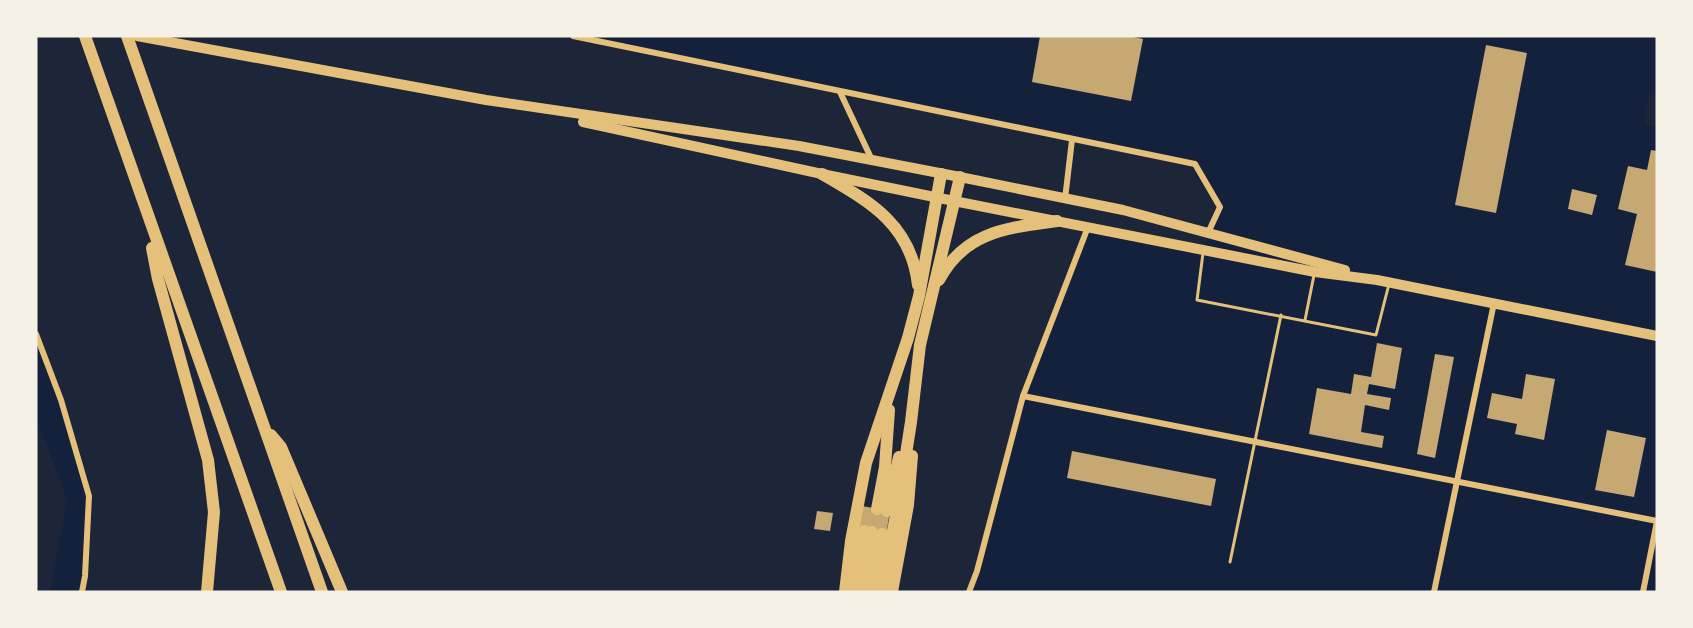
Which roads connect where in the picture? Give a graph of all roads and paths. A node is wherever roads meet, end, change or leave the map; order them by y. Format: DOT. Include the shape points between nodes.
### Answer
graph roads {
  1 [pos="85,36"];
  2 [pos="127,36"];
  3 [pos="137,36"];
  4 [pos="573,36"];
  5 [pos="840,92"];
  6 [pos="486,100"];
  7 [pos="1072,140"];
  8 [pos="872,160"];
  9 [pos="822,174"];
  10 [pos="941,174"];
  11 [pos="960,177"];
  12 [pos="936,197"];
  13 [pos="1065,198"];
  14 [pos="142,200"];
  15 [pos="954,201"];
  16 [pos="1057,221"];
  17 [pos="1088,227"];
  18 [pos="1208,233"];
  19 [pos="1203,250"];
  20 [pos="1316,267"];
  21 [pos="1390,282"];
  22 [pos="932,292"];
  23 [pos="919,296"];
  24 [pos="1494,303"];
  25 [pos="1281,315"];
  26 [pos="1305,320"];
  27 [pos="36,334"];
  28 [pos="1657,336"];
  29 [pos="891,391"];
  30 [pos="1023,396"];
  31 [pos="911,422"];
  32 [pos="264,426"];
  33 [pos="1255,441"];
  34 [pos="1458,481"];
  35 [pos="1657,521"];
  36 [pos="873,532"];
  37 [pos="1230,562"];
  38 [pos="82,592"];
  39 [pos="207,592"];
  40 [pos="281,592"];
  41 [pos="322,592"];
  42 [pos="342,592"];
  43 [pos="845,592"];
  44 [pos="852,592"];
  45 [pos="858,592"];
  46 [pos="871,592"];
  47 [pos="881,592"];
  48 [pos="892,592"];
  49 [pos="969,592"];
  50 [pos="1434,592"];
  51 [pos="1643,592"];
  1 -- 14 [label="highway"];
  2 -- 32 [label="highway"];
  3 -- 6 [label="main road"];
  4 -- 5 [label="street"];
  5 -- 7 [label="street"];
  5 -- 8 [label="street"];
  6 -- 8 [label="main road"];
  6 -- 9 [label="main road"];
  7 -- 13 [label="street"];
  7 -- 18 [label="street" via="1195,164 1220,207"];
  8 -- 10 [label="main road"];
  9 -- 12 [label="main road"];
  9 -- 23 [label="highway" via="860,196 887,218 906,242"];
  10 -- 11 [label="main road"];
  10 -- 12 [label="highway"];
  11 -- 13 [label="main road"];
  11 -- 15 [label="highway"];
  12 -- 15 [label="main road"];
  12 -- 23 [label="highway"];
  13 -- 18 [label="main road"];
  14 -- 39 [label="highway" via="158,279 208,460 214,512"];
  14 -- 40 [label="highway"];
  15 -- 16 [label="main road"];
  15 -- 22 [label="highway"];
  16 -- 17 [label="main road"];
  16 -- 22 [label="highway" via="980,237 945,267"];
  17 -- 19 [label="main road"];
  17 -- 30 [label="street"];
  18 -- 19 [label="lane"];
  18 -- 20 [label="main road"];
  19 -- 20 [label="main road"];
  19 -- 25 [label="lane" via="1197,300"];
  20 -- 21 [label="main road"];
  20 -- 26 [label="lane"];
  21 -- 24 [label="main road"];
  21 -- 26 [label="lane" via="1376,334"];
  22 -- 31 [label="highway" via="920,345"];
  23 -- 29 [label="highway"];
  24 -- 28 [label="main road"];
  24 -- 34 [label="street"];
  25 -- 26 [label="lane"];
  25 -- 33 [label="lane"];
  27 -- 38 [label="street" via="61,400 89,496"];
  29 -- 31 [label="highway" via="878,509"];
  29 -- 43 [label="highway" via="866,463"];
  30 -- 33 [label="street"];
  30 -- 49 [label="street"];
  31 -- 47 [label="highway"];
  31 -- 48 [label="highway" via="912,471"];
  32 -- 41 [label="highway"];
  32 -- 42 [label="highway" via="281,447"];
  33 -- 34 [label="street"];
  33 -- 37 [label="lane"];
  34 -- 35 [label="street"];
  34 -- 50 [label="street"];
  35 -- 51 [label="street"];
  36 -- 44 [label="highway"];
  36 -- 45 [label="highway"];
  36 -- 46 [label="highway"];
}
